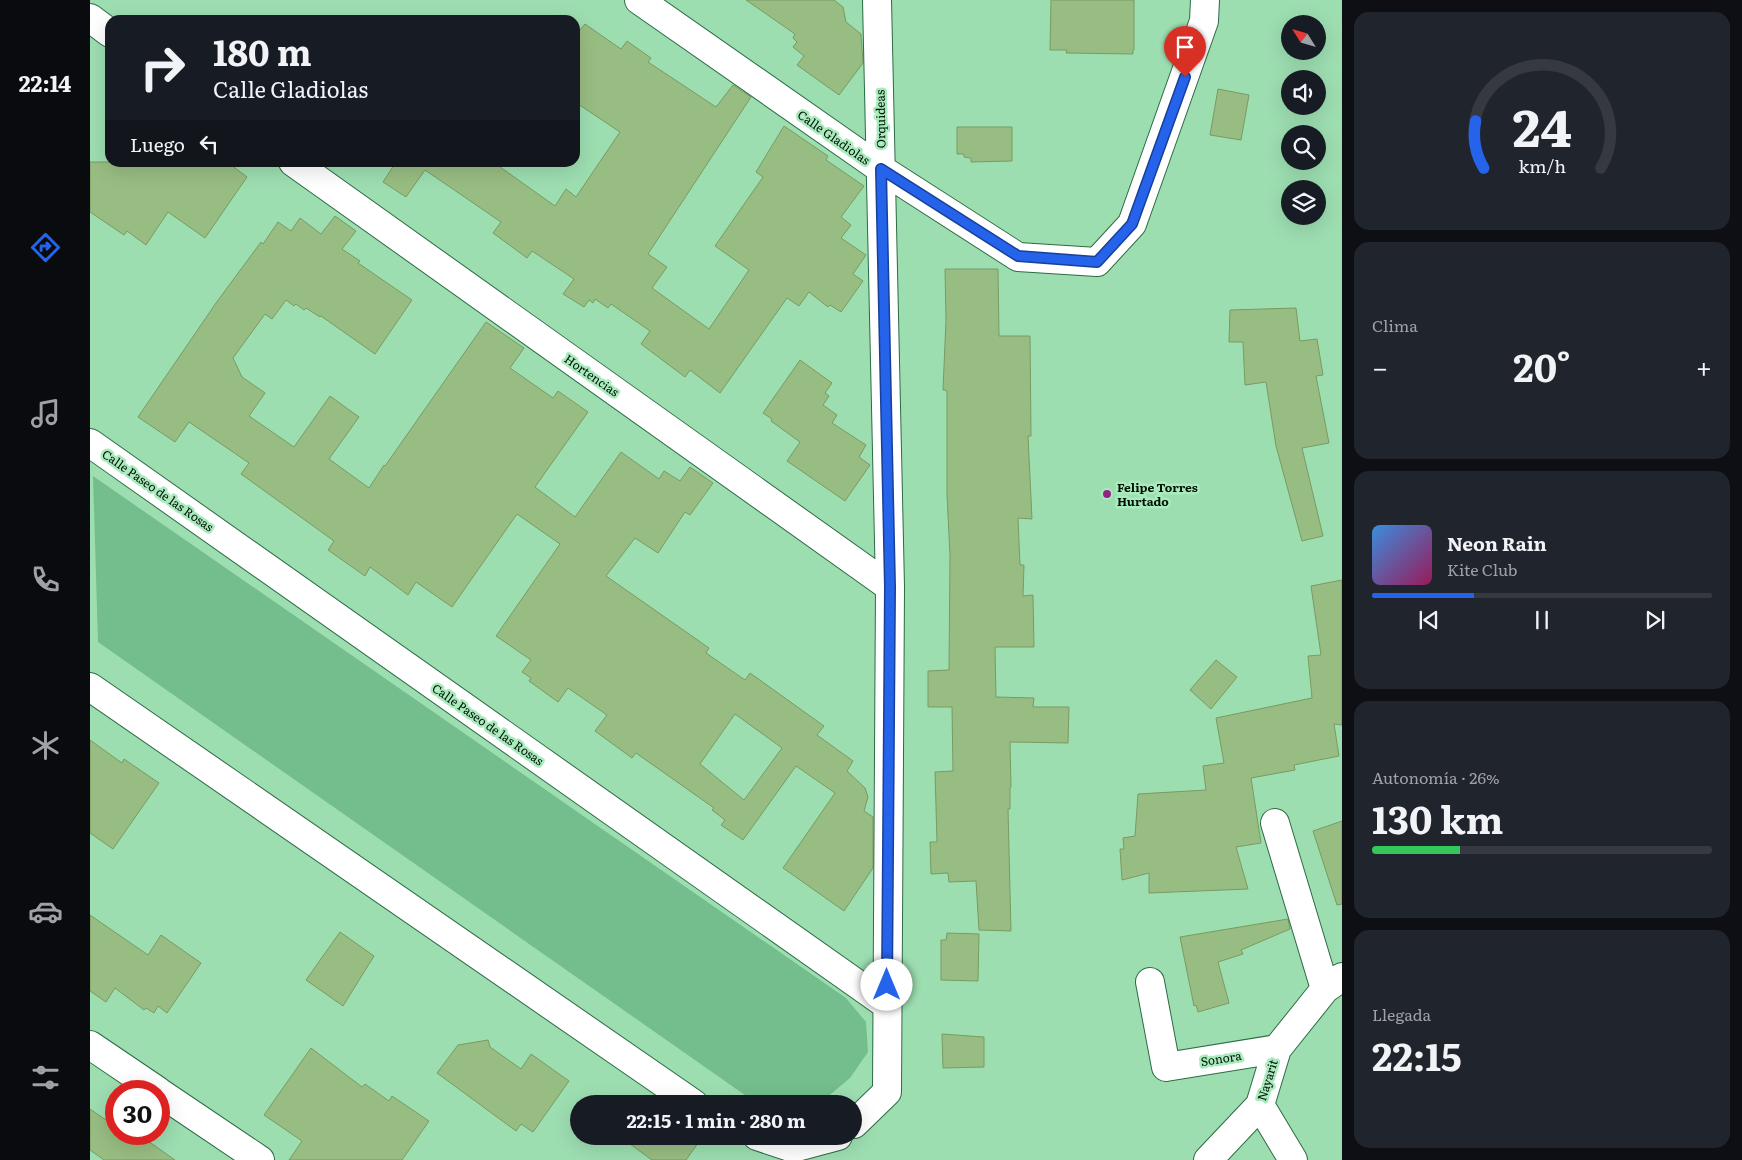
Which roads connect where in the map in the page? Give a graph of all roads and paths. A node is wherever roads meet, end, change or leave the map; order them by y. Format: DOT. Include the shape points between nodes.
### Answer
graph roads {
  1 [pos="639,0"];
  2 [pos="877,0"];
  3 [pos="1205,0"];
  4 [pos="90,18"];
  5 [pos="105,28"];
  6 [pos="300,167"];
  7 [pos="881,169"];
  8 [pos="90,443"];
  9 [pos="890,587"];
  10 [pos="90,687"];
  11 [pos="1275,823"];
  12 [pos="1150,982"];
  13 [pos="1333,983"];
  14 [pos="887,1005"];
  15 [pos="90,1045"];
  16 [pos="1277,1049"];
  17 [pos="141,1080"];
  18 [pos="681,1095"];
  19 [pos="170,1100"];
  20 [pos="1260,1105"];
  21 [pos="862,1116"];
  22 [pos="774,1145"];
  23 [pos="814,1145"];
  24 [pos="790,1154"];
  25 [pos="260,1160"];
  26 [pos="1208,1160"];
  27 [pos="1293,1160"];
  1 -- 7 [label="street, Calle Gladiolas"];
  2 -- 7 [label="street, Orquideas"];
  3 -- 7 [label="street, Calle Gladiolas" via="1204,21 1132,224 1097,262 1018,256"];
  4 -- 5 [label="street"];
  6 -- 9 [label="street, Hortencias"];
  7 -- 9 [label="street, Orquideas"];
  8 -- 14 [label="street, Calle Paseo de las Rosas"];
  9 -- 14 [label="street, Orquideas"];
  10 -- 18 [label="street"];
  11 -- 13 [label="street"];
  12 -- 16 [label="street, Sonora" via="1166,1066"];
  13 -- 16 [label="street, Nayarit"];
  14 -- 21 [label="street, Orquideas" via="887,1092"];
  15 -- 17 [label="street"];
  16 -- 20 [label="street, Nayarit"];
  19 -- 25 [label="street"];
  20 -- 26 [label="street, Nayarit"];
  20 -- 27 [label="street"];
  22 -- 24 [label="street"];
  23 -- 24 [label="street"];
}
